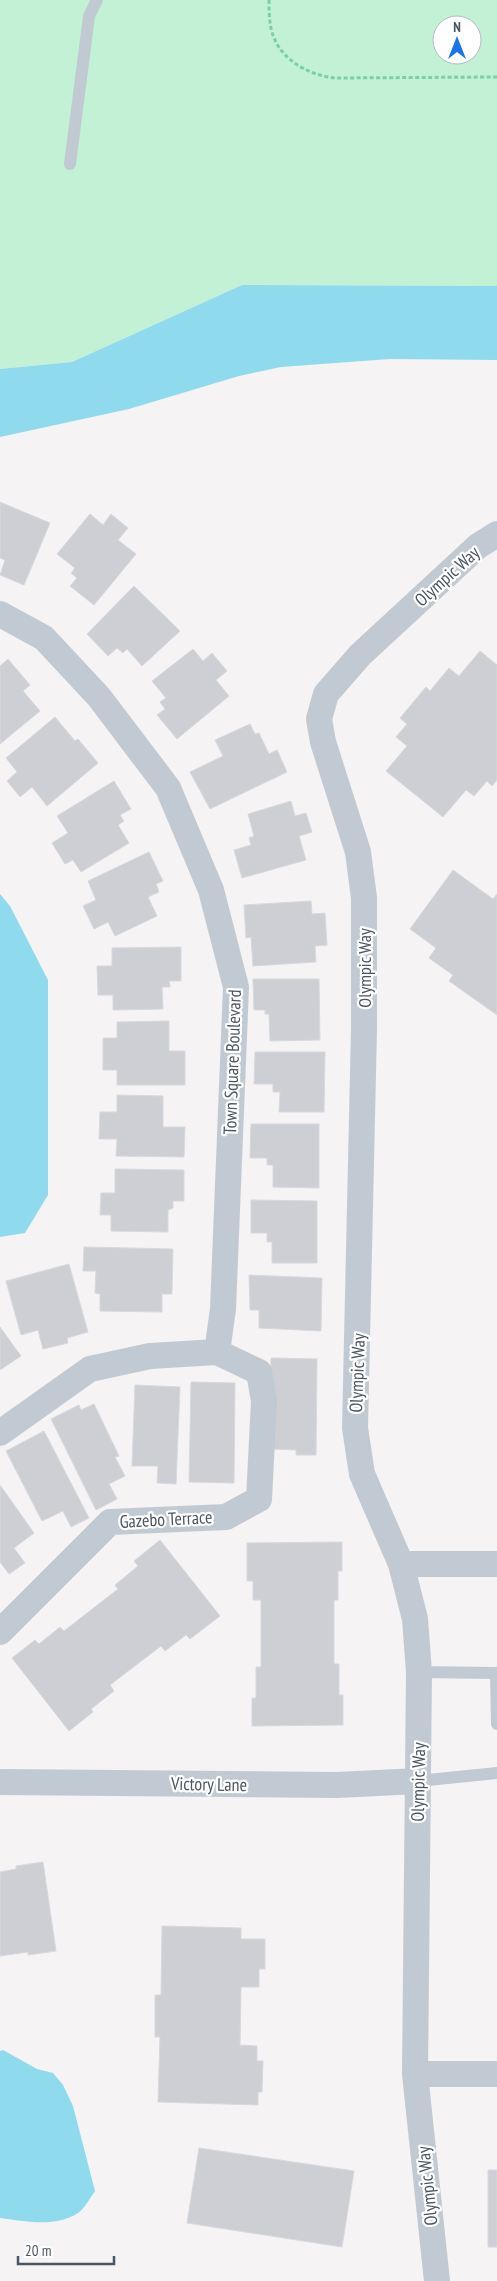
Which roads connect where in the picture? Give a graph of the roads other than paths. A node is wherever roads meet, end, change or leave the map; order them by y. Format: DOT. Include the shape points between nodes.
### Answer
graph roads {
  1 [pos="97,0"];
  2 [pos="70,164"];
  3 [pos="497,534"];
  4 [pos="0,614"];
  5 [pos="217,1352"];
  6 [pos="0,1433"];
  7 [pos="401,1564"];
  8 [pos="497,1564"];
  9 [pos="0,1632"];
  10 [pos="419,1672"];
  11 [pos="497,1724"];
  12 [pos="497,1773"];
  13 [pos="418,1781"];
  14 [pos="0,1782"];
  15 [pos="415,2074"];
  16 [pos="497,2074"];
  17 [pos="437,2281"];
  1 -- 2 [label="lane" via="89,16"];
  3 -- 7 [label="street, Olympic Way" via="478,546 360,655 326,694 319,719 323,742 358,852 364,898 355,1428 362,1474"];
  4 -- 5 [label="street, Town Square Boulevard" via="44,638 105,704 168,788 210,890 236,987 223,1309"];
  5 -- 6 [label="street" via="150,1356 90,1369"];
  5 -- 9 [label="street, Gazebo Terrace" via="260,1372 264,1401 260,1499 226,1517 110,1522"];
  7 -- 8 [label="street"];
  7 -- 10 [label="street, Olympic Way" via="415,1619"];
  10 -- 11 [label="lane" via="496,1673"];
  10 -- 13 [label="street, Olympic Way"];
  12 -- 13 [label="lane"];
  13 -- 14 [label="street, Victory Lane" via="337,1785"];
  13 -- 15 [label="street, Olympic Way"];
  15 -- 16 [label="street"];
  15 -- 17 [label="street, Olympic Way"];
}
